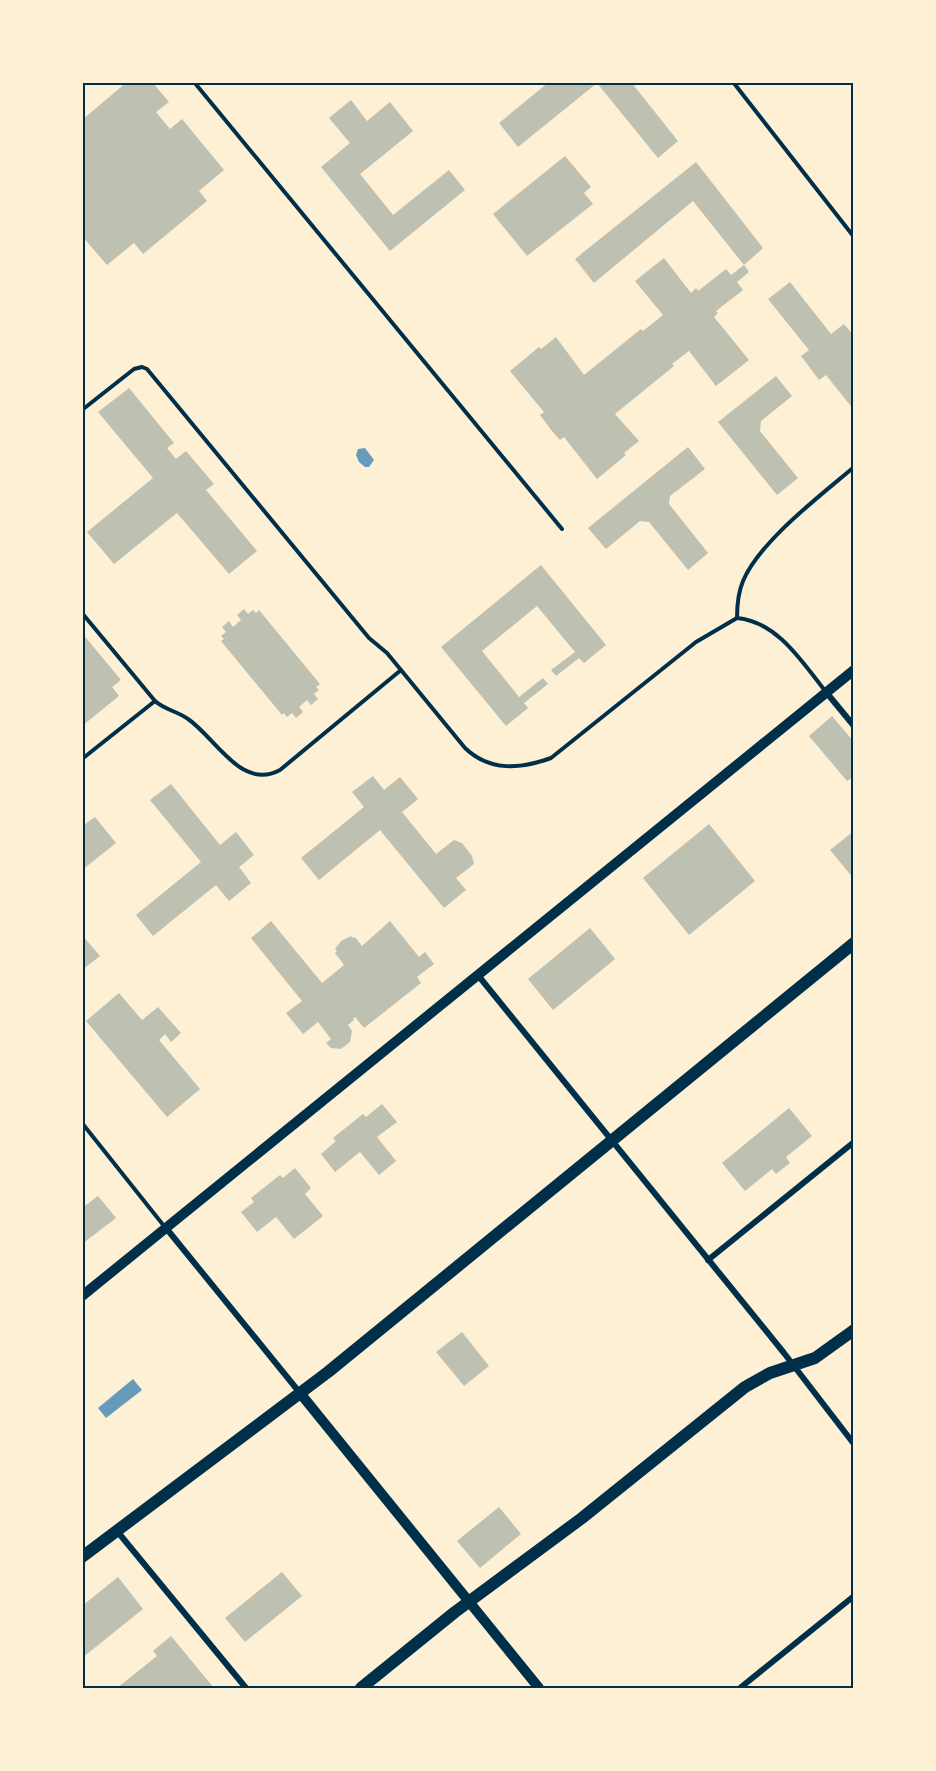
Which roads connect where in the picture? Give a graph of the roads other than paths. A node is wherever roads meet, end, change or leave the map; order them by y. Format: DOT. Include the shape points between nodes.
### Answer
graph roads {
  1 [pos="194,82"];
  2 [pos="733,82"];
  3 [pos="854,237"];
  4 [pos="82,410"];
  5 [pos="854,467"];
  6 [pos="562,529"];
  7 [pos="82,613"];
  8 [pos="737,618"];
  9 [pos="401,670"];
  10 [pos="854,670"];
  11 [pos="826,692"];
  12 [pos="154,701"];
  13 [pos="854,726"];
  14 [pos="82,759"];
  15 [pos="854,943"];
  16 [pos="477,974"];
  17 [pos="82,1123"];
  18 [pos="612,1140"];
  19 [pos="854,1142"];
  20 [pos="166,1228"];
  21 [pos="708,1260"];
  22 [pos="82,1296"];
  23 [pos="854,1330"];
  24 [pos="792,1365"];
  25 [pos="300,1393"];
  26 [pos="854,1444"];
  27 [pos="117,1530"];
  28 [pos="82,1557"];
  29 [pos="854,1596"];
  30 [pos="469,1602"];
  31 [pos="246,1689"];
  32 [pos="362,1689"];
  33 [pos="539,1689"];
  34 [pos="740,1689"];
  1 -- 6 [label="lane"];
  2 -- 3 [label="lane"];
  4 -- 9 [label="lane" via="134,369 147,369 369,638"];
  5 -- 8 [label="lane" via="756,560 739,594"];
  7 -- 12 [label="lane"];
  8 -- 9 [label="lane" via="696,642 551,758 534,764 508,767 480,760 465,748"];
  8 -- 11 [label="lane" via="755,621 773,632"];
  9 -- 12 [label="lane" via="270,775 251,774 239,768 192,722"];
  10 -- 11 [label="street"];
  11 -- 13 [label="street"];
  11 -- 16 [label="street"];
  12 -- 14 [label="lane"];
  15 -- 18 [label="main road"];
  16 -- 18 [label="street"];
  16 -- 20 [label="street"];
  17 -- 20 [label="lane"];
  18 -- 21 [label="street"];
  18 -- 25 [label="main road"];
  19 -- 21 [label="street"];
  20 -- 22 [label="street"];
  20 -- 25 [label="street"];
  21 -- 24 [label="street"];
  23 -- 24 [label="main road" via="815,1358"];
  24 -- 26 [label="street"];
  24 -- 30 [label="main road" via="745,1387 582,1518"];
  25 -- 27 [label="main road"];
  25 -- 30 [label="street"];
  27 -- 28 [label="main road"];
  27 -- 31 [label="street"];
  29 -- 34 [label="street"];
  30 -- 32 [label="main road"];
  30 -- 33 [label="street"];
}
